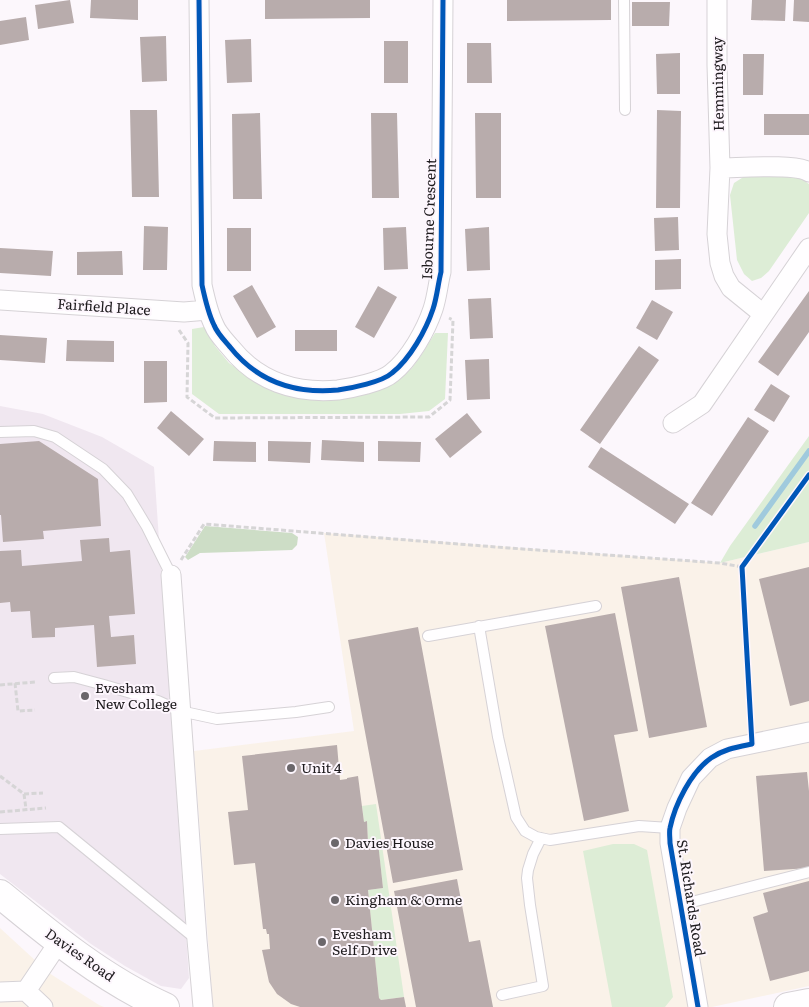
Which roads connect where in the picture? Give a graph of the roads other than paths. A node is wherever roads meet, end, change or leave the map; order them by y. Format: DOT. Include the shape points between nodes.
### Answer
graph roads {
  1 [pos="199,0"];
  2 [pos="443,0"];
  3 [pos="624,0"];
  4 [pos="717,0"];
  5 [pos="625,110"];
  6 [pos="720,168"];
  7 [pos="809,172"];
  8 [pos="809,248"];
  9 [pos="0,300"];
  10 [pos="208,310"];
  11 [pos="763,314"];
  12 [pos="673,424"];
  13 [pos="0,432"];
  14 [pos="171,575"];
  15 [pos="596,606"];
  16 [pos="479,626"];
  17 [pos="428,636"];
  18 [pos="54,678"];
  19 [pos="329,707"];
  20 [pos="180,711"];
  21 [pos="809,732"];
  22 [pos="670,828"];
  23 [pos="0,829"];
  24 [pos="541,838"];
  25 [pos="809,872"];
  26 [pos="0,894"];
  27 [pos="680,905"];
  28 [pos="197,940"];
  29 [pos="59,942"];
  30 [pos="26,991"];
  31 [pos="0,992"];
  32 [pos="502,995"];
  33 [pos="809,1003"];
  34 [pos="43,1007"];
  35 [pos="165,1007"];
  36 [pos="203,1007"];
  37 [pos="698,1007"];
  38 [pos="788,1007"];
  1 -- 10 [label="street, Isbourne Crescent" via="202,285"];
  2 -- 10 [label="street, Isbourne Crescent" via="441,272 426,327 404,361 391,374 352,388 298,389 274,382 238,357 214,327"];
  3 -- 5 [label="lane"];
  4 -- 6 [label="street, Hemmingway"];
  6 -- 7 [label="street" via="793,167"];
  6 -- 11 [label="street, Hemmingway" via="720,264 731,288"];
  8 -- 11 [label="street"];
  9 -- 10 [label="street, Fairfield Place" via="184,312"];
  11 -- 12 [label="street" via="702,404"];
  13 -- 14 [label="lane" via="34,431 55,437 103,469 127,494"];
  14 -- 20 [label="street"];
  15 -- 16 [label="lane"];
  16 -- 17 [label="lane"];
  16 -- 24 [label="lane" via="516,817 526,831"];
  18 -- 20 [label="lane" via="74,677 158,701"];
  19 -- 20 [label="lane" via="217,719"];
  20 -- 28 [label="street"];
  21 -- 22 [label="street, St. Richards Road" via="727,749 710,758 691,778"];
  22 -- 24 [label="lane" via="638,826 550,840"];
  22 -- 27 [label="street, St. Richards Road"];
  23 -- 28 [label="lane" via="59,827"];
  24 -- 32 [label="lane" via="527,878 543,986"];
  25 -- 27 [label="lane"];
  26 -- 29 [label="street, Davies Road"];
  27 -- 37 [label="street, St. Richards Road"];
  28 -- 36 [label="street"];
  29 -- 30 [label="street"];
  29 -- 35 [label="street, Davies Road" via="148,1000"];
  30 -- 31 [label="street"];
  30 -- 34 [label="street"];
  33 -- 38 [label="street"];
}
